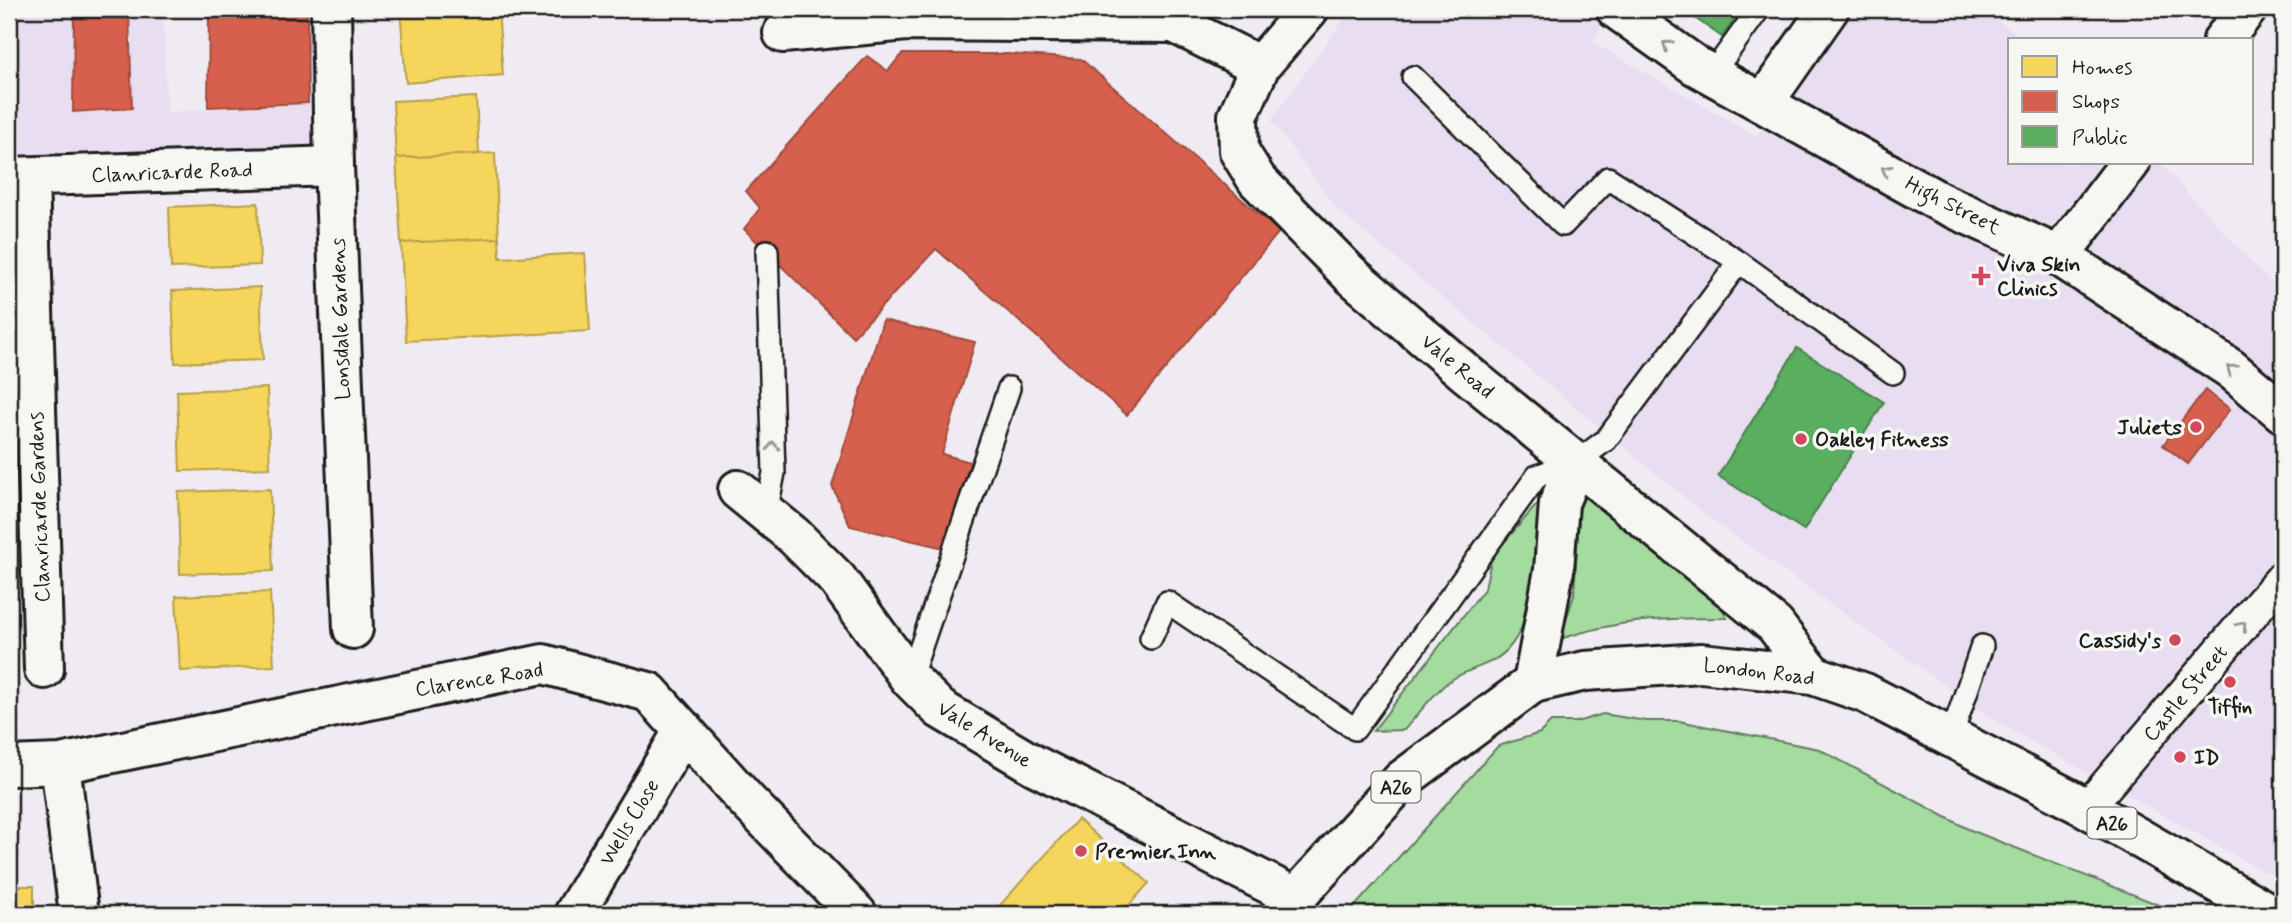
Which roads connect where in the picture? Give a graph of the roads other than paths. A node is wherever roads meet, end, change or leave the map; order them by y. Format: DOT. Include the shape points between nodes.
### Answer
graph roads {
  1 [pos="331,9"];
  2 [pos="1309,9"];
  3 [pos="1616,9"];
  4 [pos="1759,9"];
  5 [pos="1829,9"];
  6 [pos="1148,16"];
  7 [pos="783,33"];
  8 [pos="1260,66"];
  9 [pos="1712,75"];
  10 [pos="1413,77"];
  11 [pos="1764,102"];
  12 [pos="2129,164"];
  13 [pos="334,166"];
  14 [pos="19,177"];
  15 [pos="767,251"];
  16 [pos="2059,256"];
  17 [pos="1739,262"];
  18 [pos="1893,373"];
  19 [pos="1009,388"];
  20 [pos="2283,413"];
  21 [pos="1576,462"];
  22 [pos="752,502"];
  23 [pos="2283,577"];
  24 [pos="353,629"];
  25 [pos="1151,638"];
  26 [pos="1982,646"];
  27 [pos="44,669"];
  28 [pos="1812,676"];
  29 [pos="910,680"];
  30 [pos="1533,683"];
  31 [pos="684,730"];
  32 [pos="1951,737"];
  33 [pos="60,764"];
  34 [pos="9,766"];
  35 [pos="2087,808"];
  36 [pos="1288,905"];
  37 [pos="79,914"];
  38 [pos="574,914"];
  39 [pos="857,914"];
  40 [pos="2272,914"];
  1 -- 13 [label="main road, Lonsdale Gardens"];
  2 -- 8 [label="main road, Vale Road"];
  9 -- 3 [label="main road, High Street, one-way"];
  4 -- 9 [label="lane"];
  5 -- 11 [label="main road"];
  6 -- 7 [label="main road" via="906,21"];
  6 -- 8 [label="main road" via="1174,23"];
  8 -- 21 [label="main road, Vale Road" via="1238,117 1239,151 1257,180 1351,275"];
  9 -- 11 [label="main road, High Street"];
  10 -- 17 [label="lane" via="1563,225 1608,178"];
  16 -- 11 [label="main road, High Street, one-way" via="1940,202"];
  12 -- 16 [label="main road"];
  13 -- 14 [label="main road, Clanricarde Road"];
  13 -- 24 [label="main road, Lonsdale Gardens"];
  14 -- 27 [label="main road, Clanricarde Gardens"];
  22 -- 15 [label="lane, one-way" via="774,473"];
  20 -- 16 [label="main road, High Street, one-way" via="2231,369"];
  17 -- 18 [label="lane"];
  17 -- 21 [label="lane" via="1606,440"];
  19 -- 29 [label="lane"];
  21 -- 25 [label="lane" via="1537,476 1355,729 1167,603"];
  21 -- 28 [label="main road, Vale Road" via="1775,625"];
  21 -- 30 [label="main road" via="1559,503 1554,570"];
  22 -- 29 [label="main road, Vale Avenue" via="837,579"];
  35 -- 23 [label="street, Castle Street, one-way"];
  26 -- 32 [label="lane"];
  28 -- 30 [label="main road, London Road / A26" via="1701,663 1585,671"];
  28 -- 32 [label="main road, London Road / A26" via="1865,693"];
  29 -- 36 [label="main road, Vale Avenue" via="940,709 1034,765"];
  30 -- 36 [label="main road, London Road / A26" via="1402,779"];
  31 -- 33 [label="main road, Clarence Road" via="649,692 543,664"];
  31 -- 38 [label="main road, Wells Close"];
  31 -- 39 [label="main road, Clarence Road"];
  32 -- 35 [label="main road, London Road / A26"];
  33 -- 34 [label="main road, Clarence Road"];
  33 -- 37 [label="main road"];
  35 -- 40 [label="main road, London Road / A26"];
}
